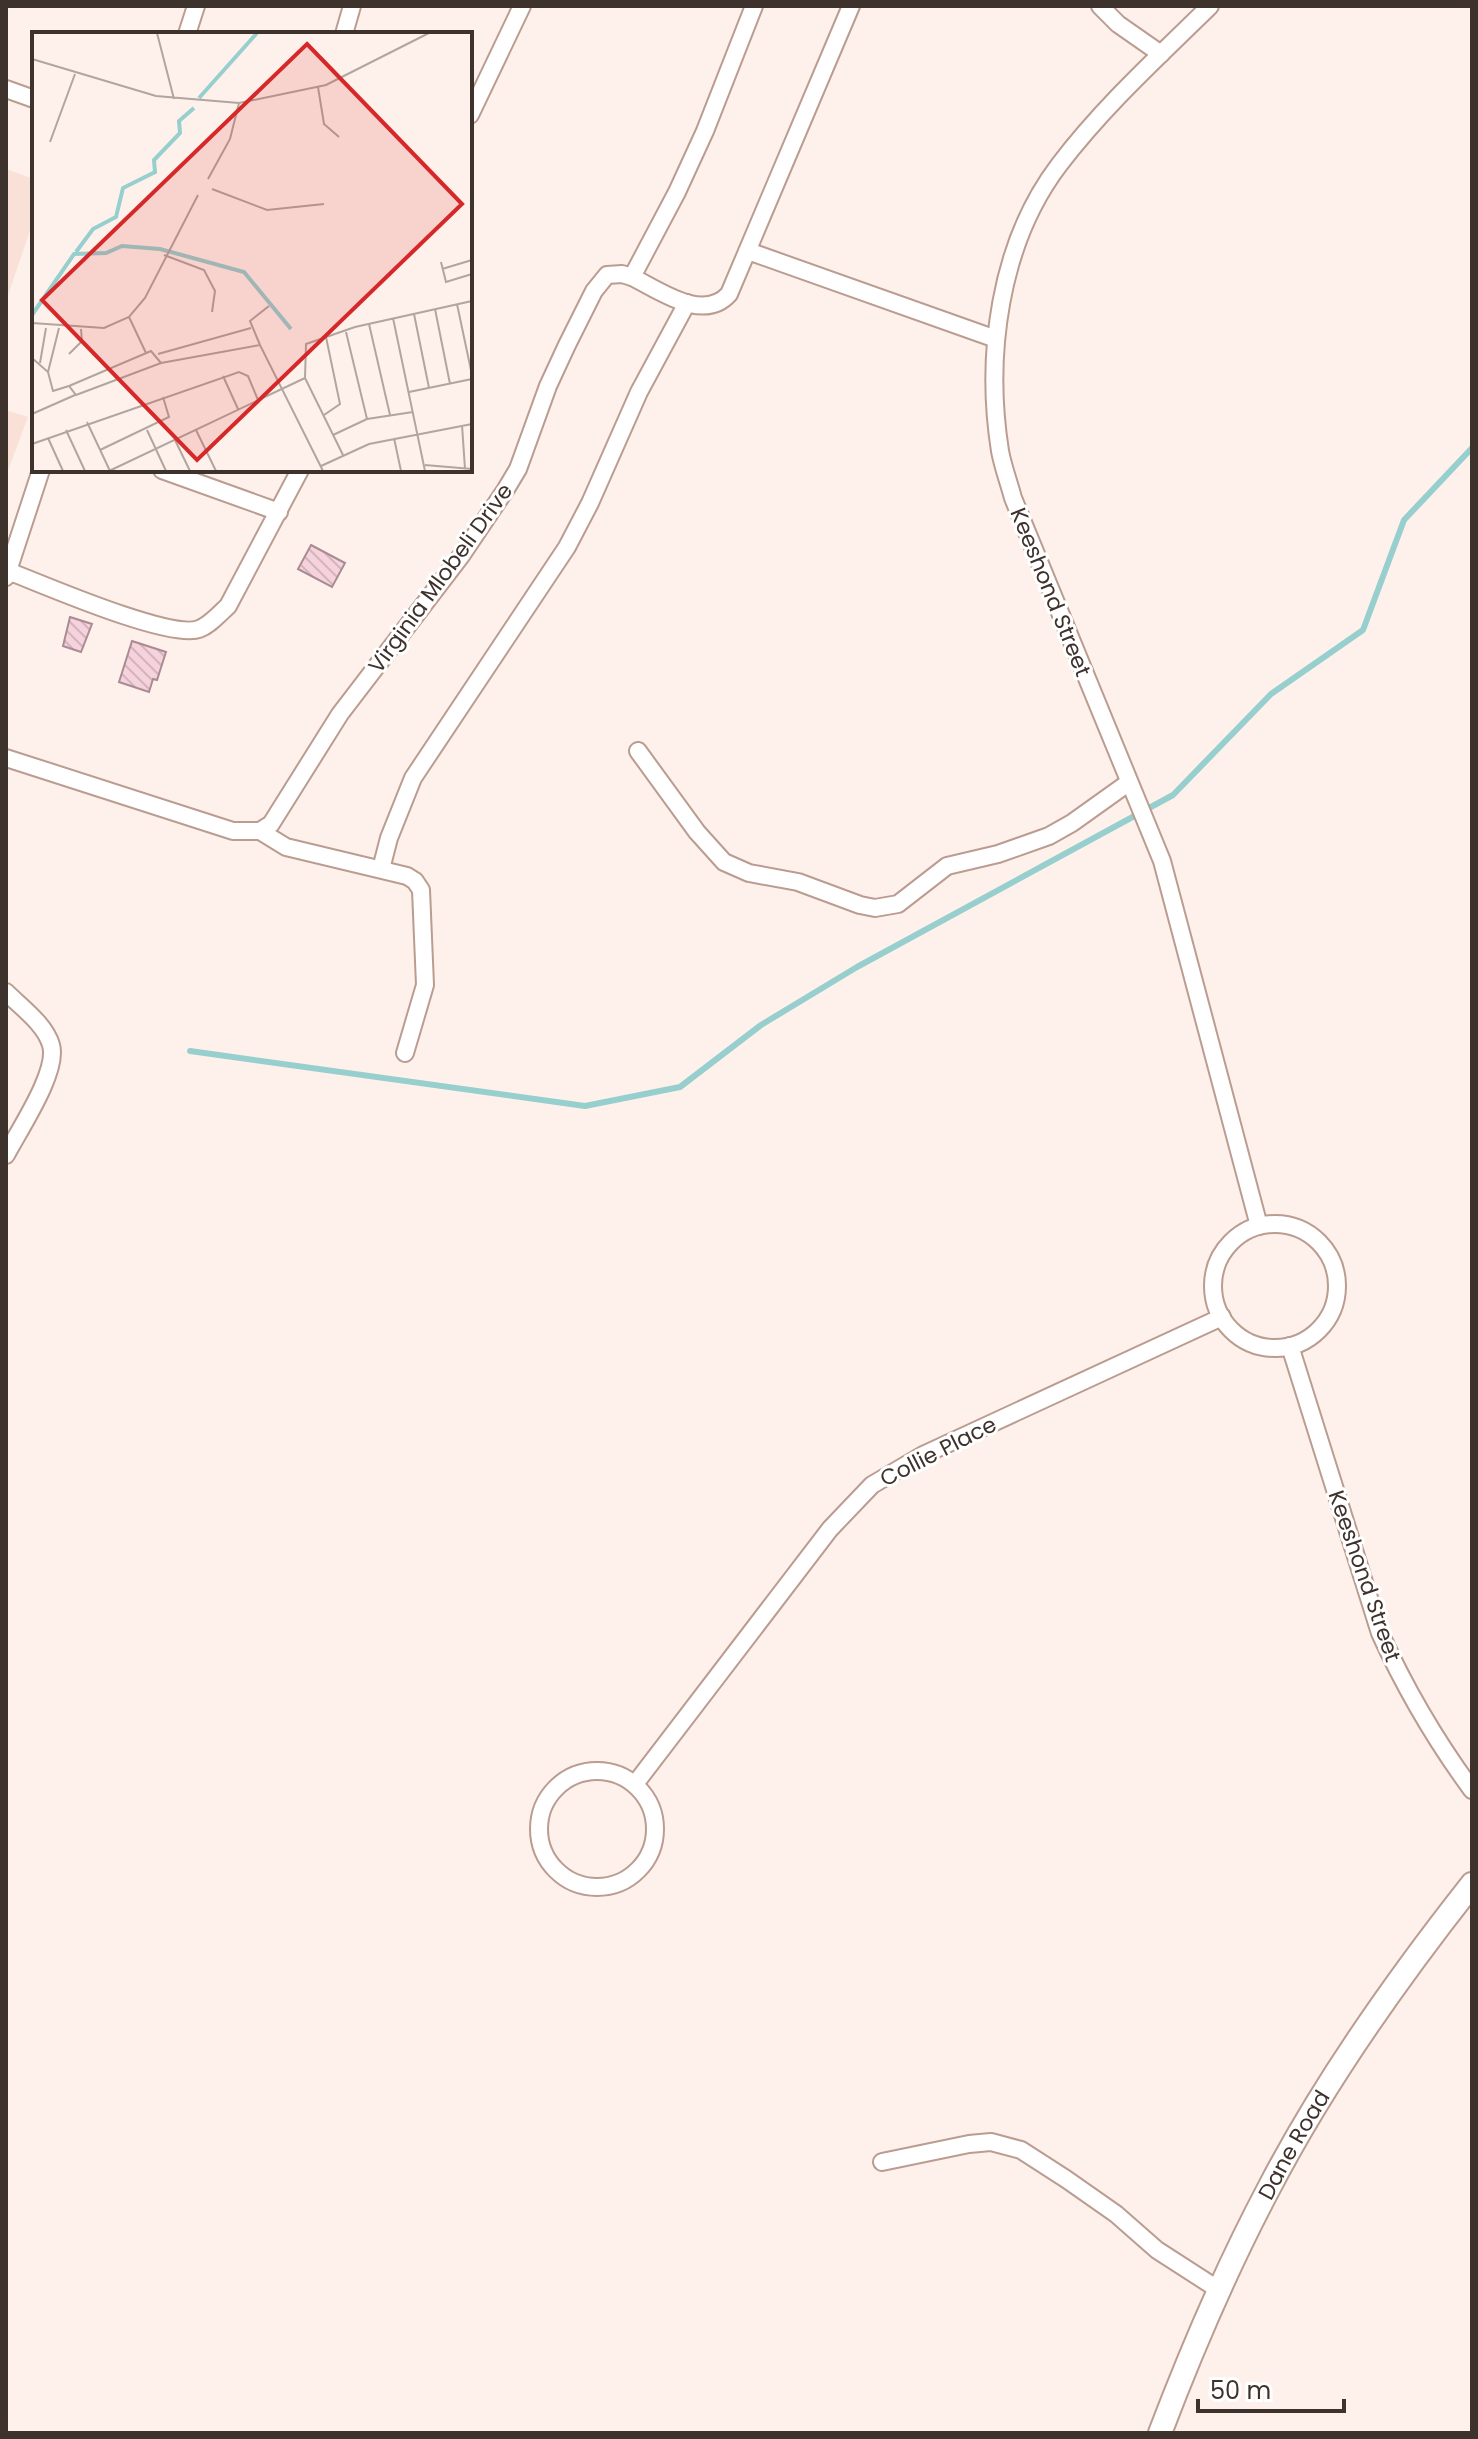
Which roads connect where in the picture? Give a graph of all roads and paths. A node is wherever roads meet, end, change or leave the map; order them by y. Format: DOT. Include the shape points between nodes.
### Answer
graph roads {
  1 [pos="196,6"];
  2 [pos="352,6"];
  3 [pos="522,6"];
  4 [pos="754,6"];
  5 [pos="851,6"];
  6 [pos="1100,6"];
  7 [pos="1210,6"];
  8 [pos="188,32"];
  9 [pos="345,32"];
  10 [pos="1161,54"];
  11 [pos="6,89"];
  12 [pos="32,98"];
  13 [pos="472,111"];
  14 [pos="748,251"];
  15 [pos="632,277"];
  16 [pos="687,303"];
  17 [pos="996,339"];
  18 [pos="40,472"];
  19 [pos="168,472"];
  20 [pos="299,472"];
  21 [pos="279,512"];
  22 [pos="7,574"];
  23 [pos="638,751"];
  24 [pos="6,758"];
  25 [pos="1128,783"];
  26 [pos="260,831"];
  27 [pos="381,869"];
  28 [pos="6,992"];
  29 [pos="405,1053"];
  30 [pos="6,1155"];
  31 [pos="1259,1226"];
  32 [pos="1222,1317"];
  33 [pos="1290,1346"];
  34 [pos="635,1784"];
  35 [pos="1472,1790"];
  36 [pos="1472,1884"];
  37 [pos="882,2162"];
  38 [pos="1219,2290"];
  39 [pos="1160,2433"];
  1 -- 8 [label="street"];
  2 -- 9 [label="street"];
  3 -- 13 [label="street"];
  4 -- 15 [label="street" via="705,131"];
  5 -- 14 [label="street"];
  6 -- 10 [label="street"];
  7 -- 10 [label="street, Keeshond Street"];
  10 -- 17 [label="street, Keeshond Street" via="1095,122 1036,203 1016,248"];
  11 -- 12 [label="street"];
  14 -- 16 [label="street" via="723,300 707,306"];
  14 -- 17 [label="street"];
  15 -- 16 [label="street"];
  15 -- 26 [label="street, Virginia Mlobeli Drive" via="615,273 597,285 506,489 340,714 282,809"];
  16 -- 27 [label="street" via="567,547 413,778"];
  17 -- 25 [label="street, Keeshond Street" via="997,417 1013,498"];
  18 -- 22 [label="street"];
  19 -- 21 [label="street"];
  20 -- 21 [label="street"];
  21 -- 22 [label="street" via="228,606 198,630 165,629"];
  23 -- 25 [label="street" via="724,862 875,908 898,904 947,866 1049,836"];
  24 -- 26 [label="street" via="233,831"];
  25 -- 31 [label="street, Keeshond Street" via="1162,861"];
  26 -- 27 [label="street" via="286,847"];
  27 -- 29 [label="street" via="415,881 424,900 425,985"];
  28 -- 30 [label="street" via="43,1030 52,1057"];
  31 -- 32 [label="street" via="1232,1242 1218,1263 1213,1286"];
  31 -- 33 [label="street" via="1277,1224 1310,1234 1328,1254 1337,1279 1333,1305 1321,1328"];
  32 -- 33 [label="street" via="1244,1340 1274,1348"];
  32 -- 34 [label="street, Collie Place" via="923,1455 872,1485 830,1529"];
  33 -- 35 [label="street, Keeshond Street" via="1380,1633 1425,1719"];
  34 -- 34 [label="street" via="654,1817 655,1836 638,1871 603,1888 566,1880 542,1851 538,1832 549,1795 580,1773 618,1774"];
  36 -- 38 [label="street, Dane Road" via="1322,2097 1269,2186"];
  37 -- 38 [label="street" via="991,2142 1021,2150"];
  38 -- 39 [label="street, Dane Road"];
}
